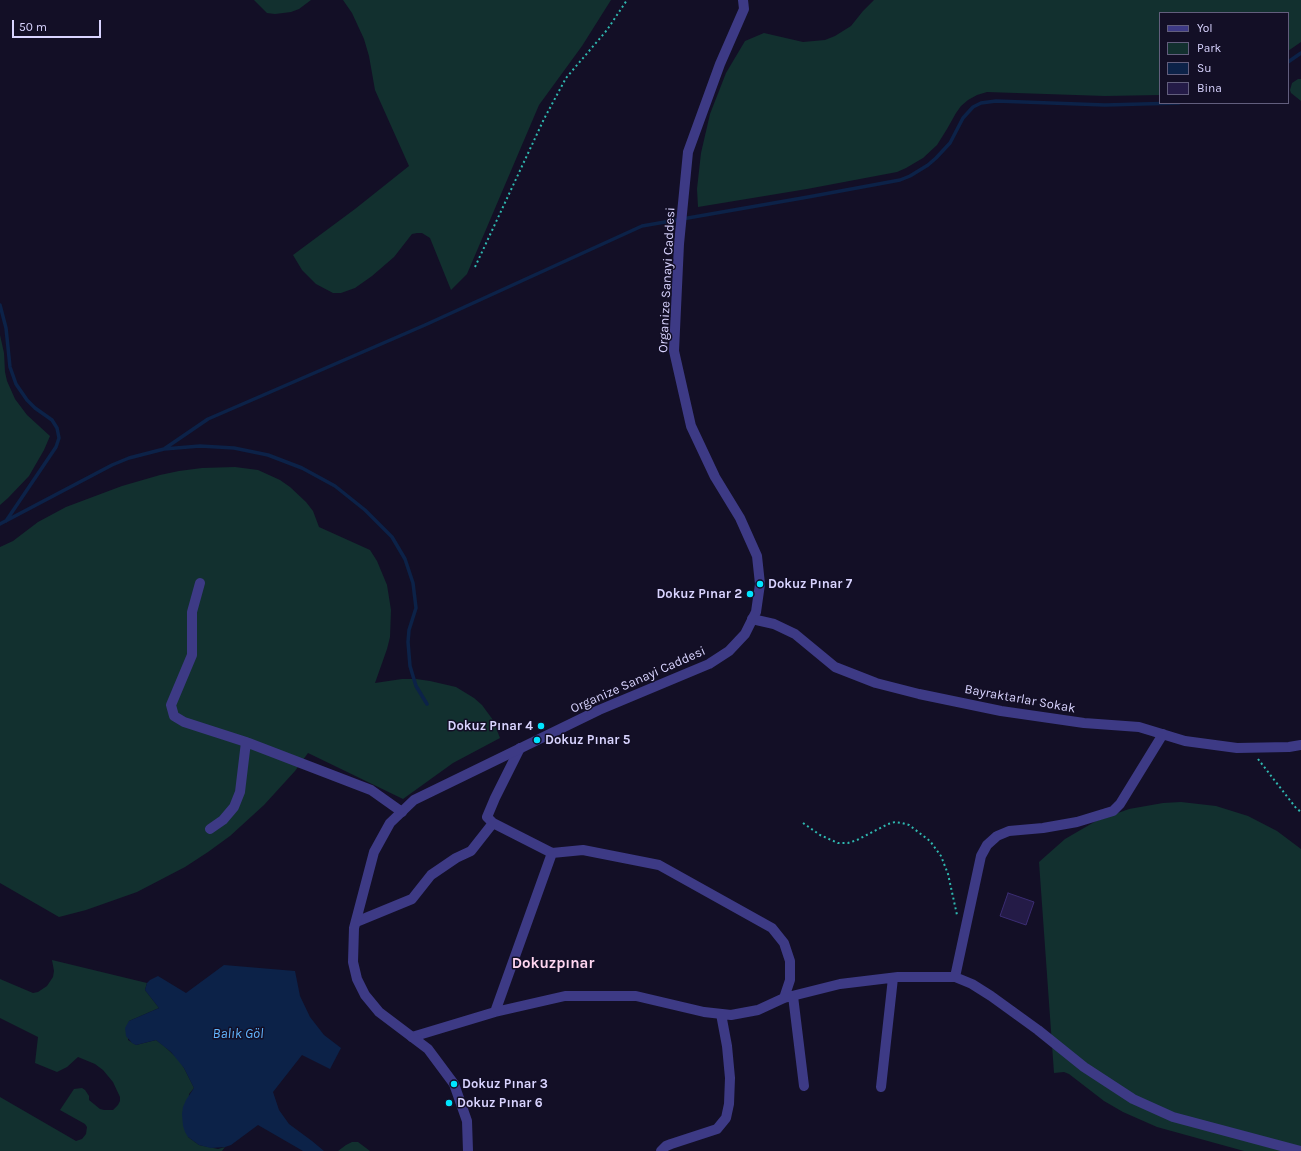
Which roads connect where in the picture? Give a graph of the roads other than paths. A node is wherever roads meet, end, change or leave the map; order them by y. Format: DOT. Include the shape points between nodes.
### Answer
graph roads {
  1 [pos="743,0"];
  2 [pos="200,584"];
  3 [pos="752,619"];
  4 [pos="1163,734"];
  5 [pos="246,742"];
  6 [pos="1301,745"];
  7 [pos="520,748"];
  8 [pos="402,812"];
  9 [pos="493,822"];
  10 [pos="210,828"];
  11 [pos="552,853"];
  12 [pos="356,922"];
  13 [pos="955,977"];
  14 [pos="893,978"];
  15 [pos="788,997"];
  16 [pos="494,1012"];
  17 [pos="721,1014"];
  18 [pos="412,1037"];
  19 [pos="804,1086"];
  20 [pos="881,1087"];
  21 [pos="468,1151"];
  22 [pos="661,1151"];
  23 [pos="1300,1151"];
  1 -- 3 [label="street, Organize Sanayi Caddesi" via="744,9 720,64 688,152 679,244 674,351 691,426 715,477 740,518 758,556 760,584 756,612"];
  2 -- 5 [label="street" via="192,612 192,656 170,705 174,716 184,722"];
  3 -- 4 [label="street, Bayraktarlar Sokak" via="774,624 795,634 835,667 876,683 1001,711 1084,723 1139,727"];
  3 -- 7 [label="street, Organize Sanayi Caddesi" via="745,634 729,651 709,664 599,710"];
  4 -- 6 [label="street, Bayraktarlar Sokak" via="1185,741 1237,748"];
  4 -- 13 [label="street" via="1120,804 1113,811 1077,822 1009,831 997,836 987,845 981,856"];
  5 -- 8 [label="street" via="371,790"];
  5 -- 10 [label="street" via="240,792 234,807 223,820"];
  7 -- 8 [label="street, Organize Sanayi Caddesi" via="414,800"];
  7 -- 9 [label="street" via="487,817"];
  8 -- 12 [label="street, Organize Sanayi Caddesi" via="390,824 374,852"];
  9 -- 11 [label="street"];
  9 -- 12 [label="street" via="471,851 431,875 412,899"];
  11 -- 15 [label="street" via="583,850 659,865 772,928 784,944 790,961"];
  11 -- 16 [label="street"];
  12 -- 18 [label="street, Organize Sanayi Caddesi" via="353,962 357,979 365,995 379,1012"];
  13 -- 14 [label="street"];
  13 -- 23 [label="street" via="991,996 1084,1067 1133,1099 1173,1117"];
  14 -- 15 [label="street" via="840,984"];
  14 -- 20 [label="street"];
  15 -- 17 [label="street" via="758,1010 731,1015"];
  15 -- 19 [label="street"];
  16 -- 17 [label="street" via="565,996 636,996"];
  16 -- 18 [label="street"];
  17 -- 22 [label="street" via="730,1078 726,1118 717,1129 671,1144"];
  18 -- 21 [label="street, Organize Sanayi Caddesi" via="428,1049 454,1084 467,1121"];
}
